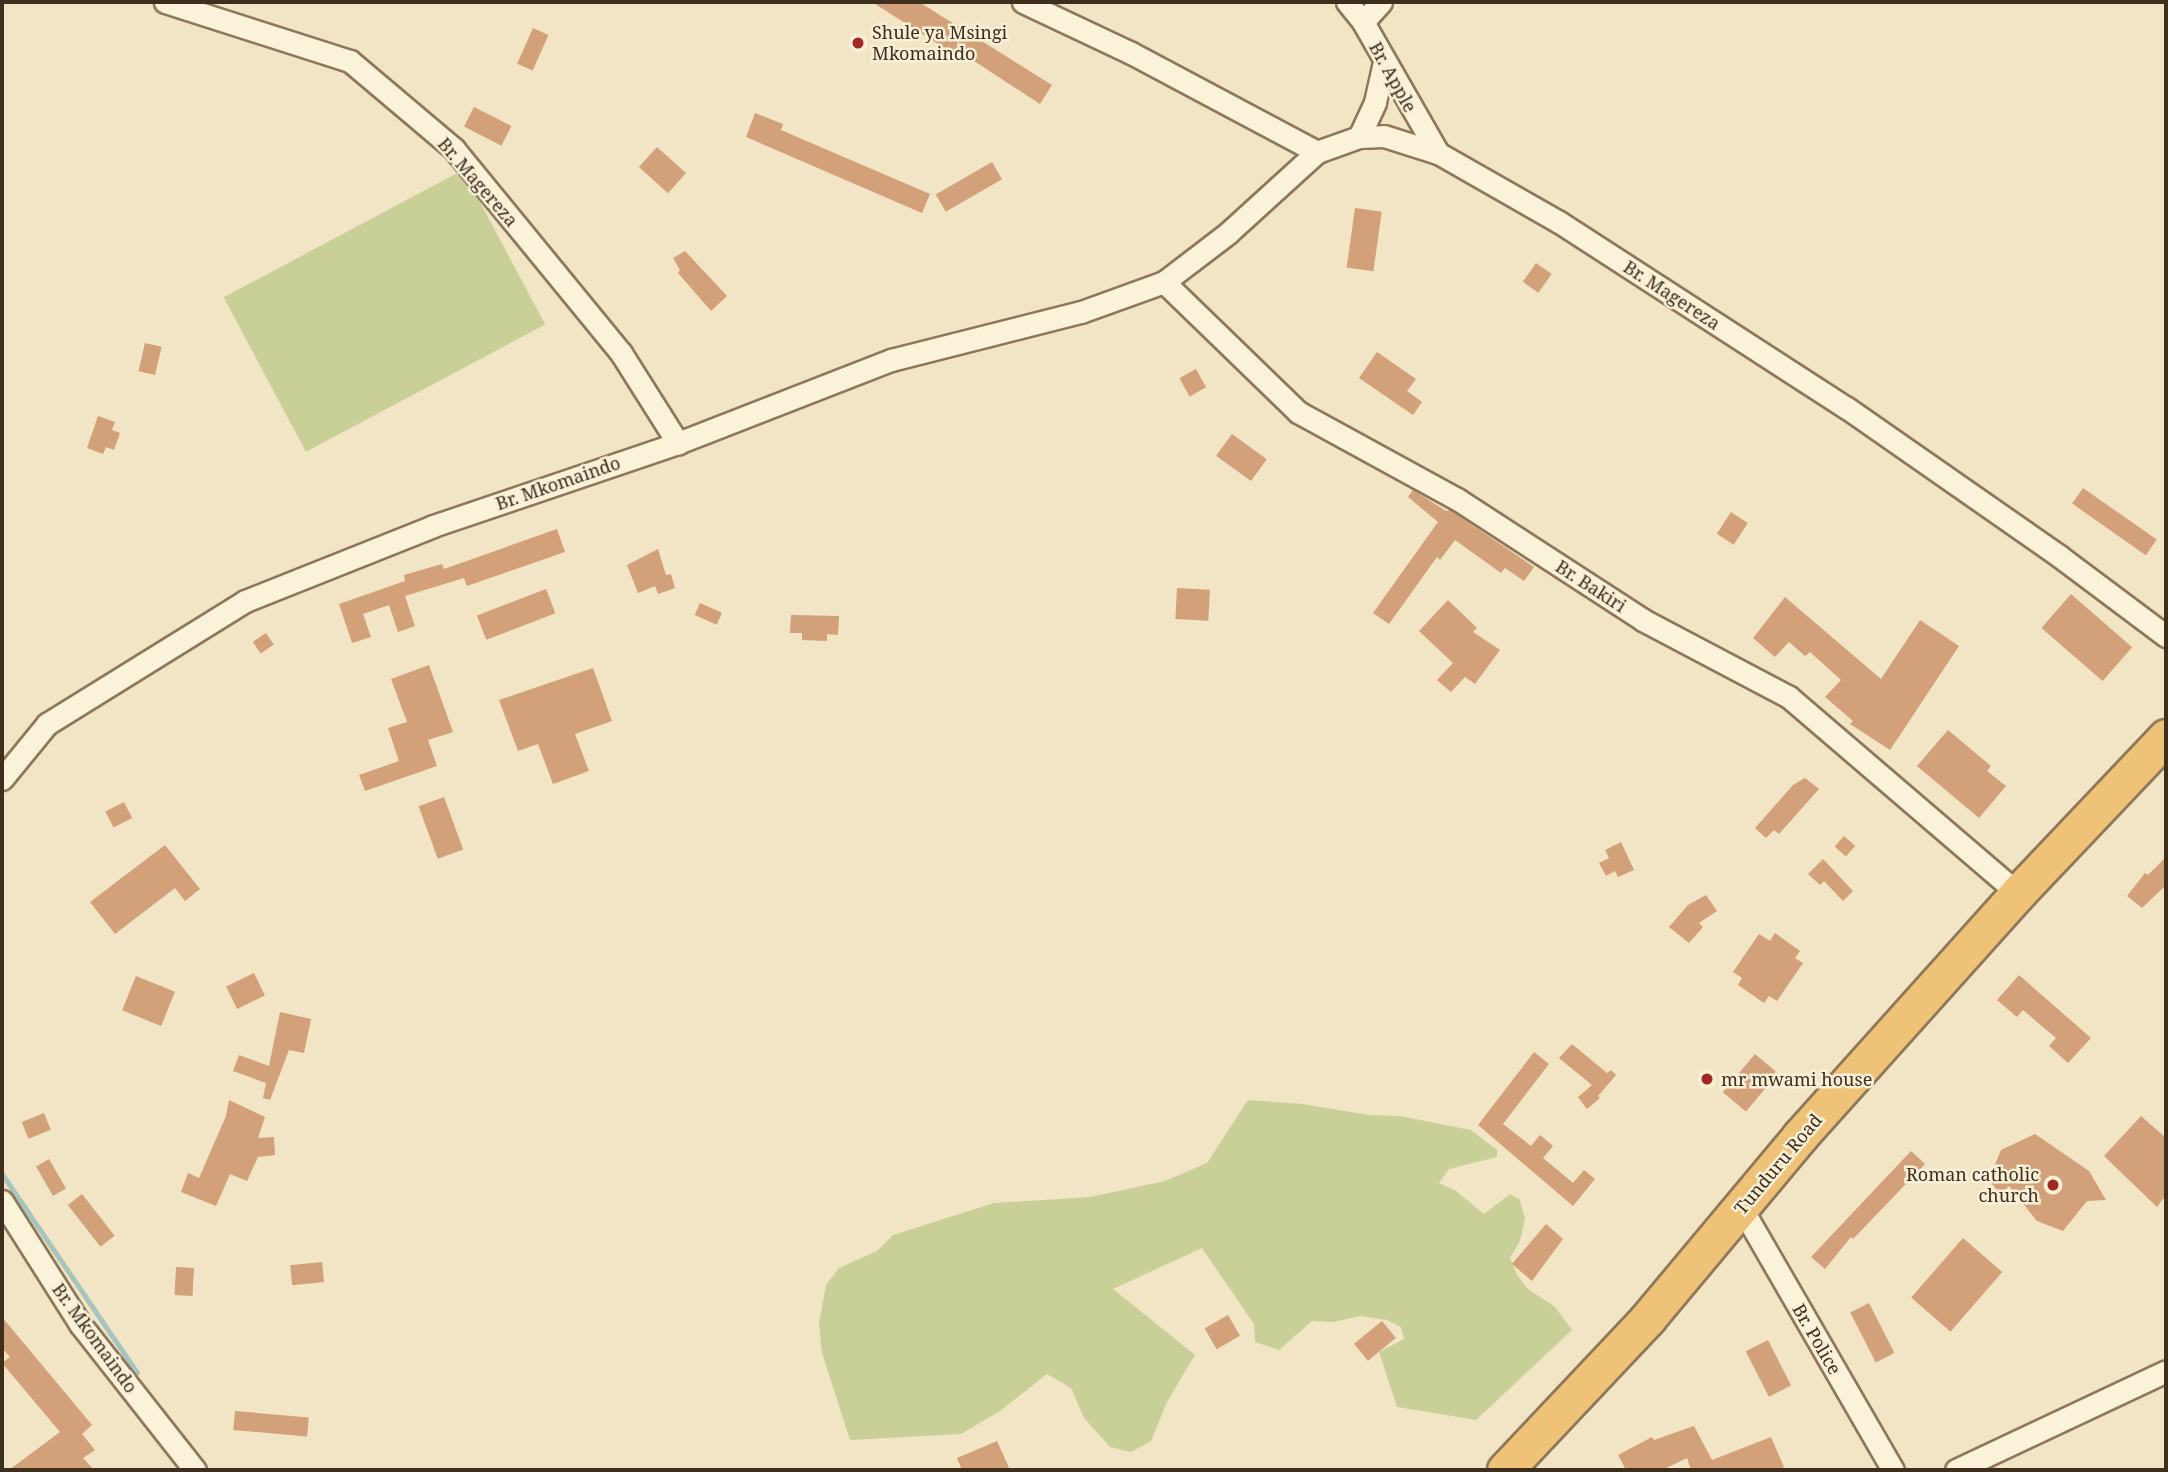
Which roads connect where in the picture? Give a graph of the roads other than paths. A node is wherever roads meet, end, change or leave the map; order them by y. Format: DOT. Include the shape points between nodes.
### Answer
graph roads {
  1 [pos="165,2"];
  2 [pos="1023,2"];
  3 [pos="1347,2"];
  4 [pos="1381,2"];
  5 [pos="1363,22"];
  6 [pos="1384,62"];
  7 [pos="1359,137"];
  8 [pos="1317,152"];
  9 [pos="1437,153"];
  10 [pos="1164,282"];
  11 [pos="678,443"];
  12 [pos="2166,636"];
  13 [pos="2166,737"];
  14 [pos="2,779"];
  15 [pos="2018,893"];
  16 [pos="2,1201"];
  17 [pos="1741,1207"];
  18 [pos="2166,1371"];
  19 [pos="195,1470"];
  20 [pos="1505,1470"];
  21 [pos="1894,1470"];
  22 [pos="1956,1470"];
  1 -- 11 [label="street, Br. Magereza" via="350,61 454,149 621,353"];
  2 -- 8 [label="street" via="1131,52"];
  3 -- 5 [label="street, Br. Apple"];
  4 -- 5 [label="street"];
  5 -- 6 [label="street, Br. Apple"];
  6 -- 7 [label="street" via="1375,102"];
  6 -- 9 [label="street, Br. Apple"];
  7 -- 8 [label="street, Br. Magereza"];
  7 -- 9 [label="street, Br. Magereza" via="1384,136"];
  8 -- 10 [label="street, Br. Magereza" via="1228,233"];
  9 -- 12 [label="street, Br. Magereza" via="1559,222 1847,408"];
  10 -- 11 [label="street, Br. Mkomaindo" via="1081,312 891,359"];
  10 -- 15 [label="street, Br. Bakiri" via="1298,412 1457,499 1643,620 1789,697"];
  11 -- 14 [label="street, Br. Mkomaindo" via="433,526 245,601 47,724"];
  13 -- 15 [label="highway, Tunduru Road"];
  15 -- 17 [label="highway, Tunduru Road"];
  16 -- 19 [label="street, Br. Mkomaindo" via="80,1324"];
  17 -- 20 [label="highway, Tunduru Road" via="1648,1318"];
  17 -- 21 [label="street, Br. Police"];
  18 -- 22 [label="street"];
}
